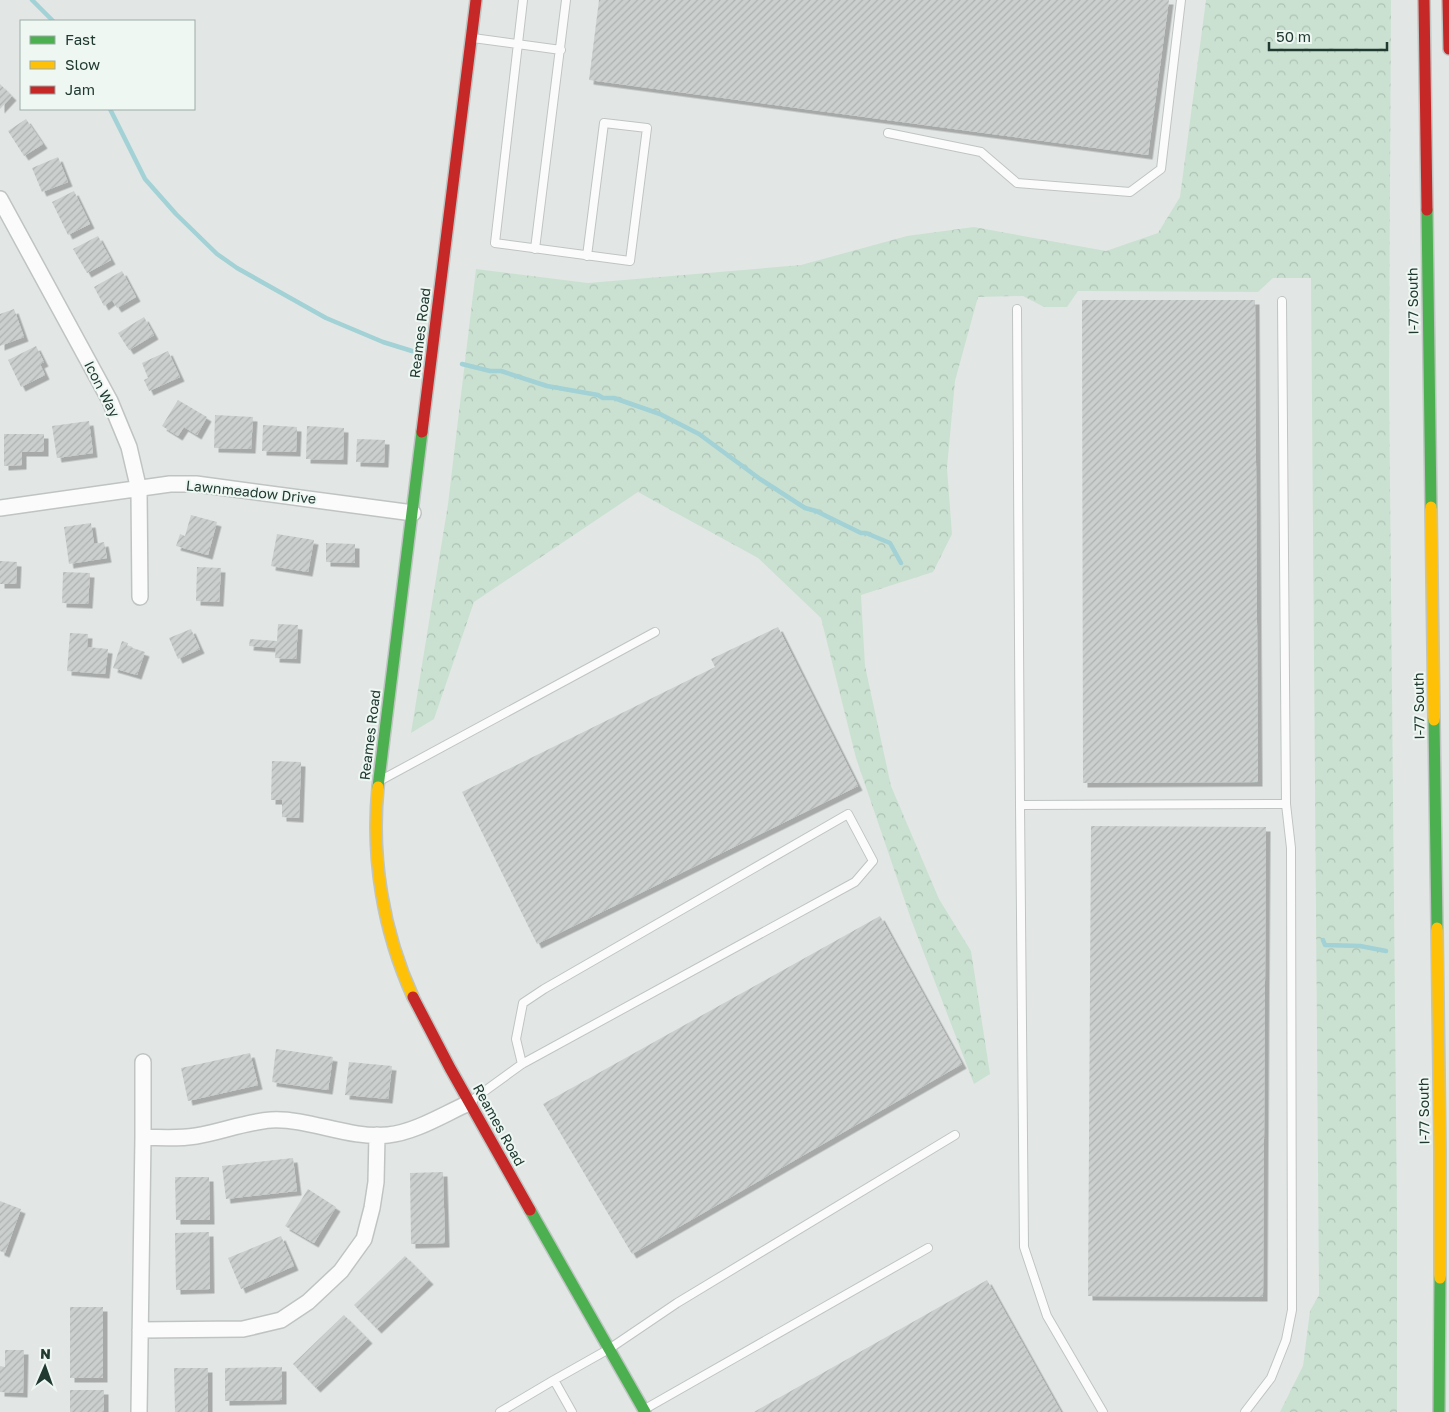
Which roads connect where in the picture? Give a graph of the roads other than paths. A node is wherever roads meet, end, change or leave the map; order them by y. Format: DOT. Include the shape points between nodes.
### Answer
graph roads {
  1 [pos="476,0"];
  2 [pos="523,0"];
  3 [pos="566,0"];
  4 [pos="1182,0"];
  5 [pos="1424,0"];
  6 [pos="1448,0"];
  7 [pos="471,38"];
  8 [pos="519,44"];
  9 [pos="1449,49"];
  10 [pos="561,50"];
  11 [pos="888,133"];
  12 [pos="0,199"];
  13 [pos="535,249"];
  14 [pos="587,256"];
  15 [pos="1282,300"];
  16 [pos="1016,309"];
  17 [pos="139,490"];
  18 [pos="0,508"];
  19 [pos="413,512"];
  20 [pos="140,597"];
  21 [pos="655,632"];
  22 [pos="379,781"];
  23 [pos="1286,804"];
  24 [pos="1020,805"];
  25 [pos="143,1062"];
  26 [pos="522,1064"];
  27 [pos="469,1103"];
  28 [pos="378,1135"];
  29 [pos="955,1135"];
  30 [pos="143,1137"];
  31 [pos="928,1248"];
  32 [pos="140,1330"];
  33 [pos="609,1349"];
  34 [pos="554,1380"];
  35 [pos="644,1411"];
  36 [pos="139,1412"];
  37 [pos="500,1412"];
  38 [pos="572,1412"];
  39 [pos="1103,1412"];
  40 [pos="1245,1412"];
  41 [pos="1439,1412"];
  1 -- 7 [label="main road, Reames Road"];
  2 -- 8 [label="lane"];
  3 -- 10 [label="lane"];
  4 -- 11 [label="lane" via="1160,169 1130,192 1017,183 981,152"];
  5 -- 41 [label="main road, I-77 South" via="1440,1150"];
  6 -- 9 [label="main road"];
  7 -- 8 [label="lane"];
  7 -- 19 [label="main road, Reames Road"];
  8 -- 10 [label="lane"];
  8 -- 13 [label="lane" via="495,244"];
  10 -- 13 [label="lane"];
  12 -- 17 [label="street, Icon Way" via="110,401 129,447"];
  13 -- 14 [label="lane"];
  14 -- 14 [label="lane" via="630,261 647,128 604,123"];
  15 -- 23 [label="lane"];
  16 -- 24 [label="lane"];
  17 -- 18 [label="street, Lawnmeadow Drive"];
  17 -- 19 [label="street, Lawnmeadow Drive" via="170,484 196,484"];
  17 -- 20 [label="street, Icon Way"];
  19 -- 22 [label="main road, Reames Road"];
  21 -- 22 [label="lane"];
  22 -- 27 [label="main road, Reames Road" via="376,844 381,893 392,943 405,980"];
  23 -- 24 [label="lane"];
  23 -- 40 [label="lane" via="1292,858 1292,1310 1286,1340 1272,1378"];
  24 -- 39 [label="lane" via="1024,1247 1047,1316"];
  25 -- 30 [label="street"];
  26 -- 26 [label="lane" via="855,882 873,861 848,814 523,1003 516,1039"];
  26 -- 27 [label="lane"];
  27 -- 28 [label="street" via="412,1129"];
  27 -- 33 [label="main road, Reames Road"];
  28 -- 30 [label="street" via="271,1120 197,1136"];
  28 -- 32 [label="street" via="376,1182 364,1239 341,1271 308,1302 282,1320 243,1329"];
  29 -- 33 [label="lane" via="678,1303"];
  30 -- 32 [label="street"];
  31 -- 35 [label="lane"];
  32 -- 36 [label="street"];
  33 -- 34 [label="lane"];
  33 -- 35 [label="main road, Reames Road"];
  34 -- 37 [label="lane"];
  34 -- 38 [label="lane"];
}
